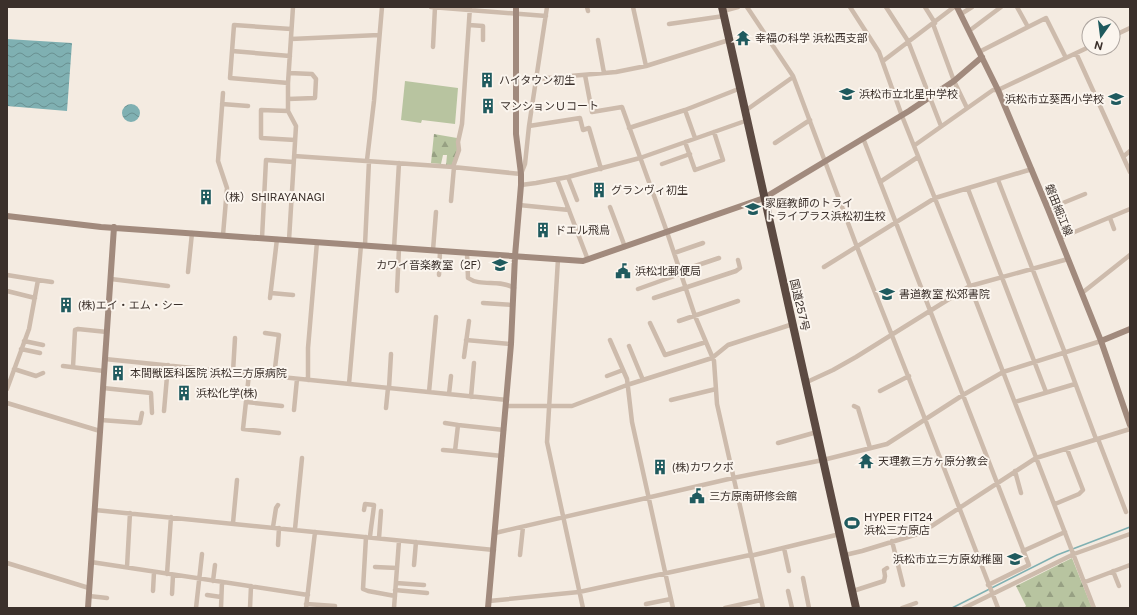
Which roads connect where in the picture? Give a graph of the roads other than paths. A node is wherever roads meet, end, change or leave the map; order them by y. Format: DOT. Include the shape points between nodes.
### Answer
graph roads {
  1 [pos="293,7"];
  2 [pos="382,7"];
  3 [pos="431,7"];
  4 [pos="435,7"];
  5 [pos="547,7"];
  6 [pos="633,7"];
  7 [pos="738,7"];
  8 [pos="747,7"];
  9 [pos="850,7"];
  10 [pos="886,7"];
  11 [pos="925,7"];
  12 [pos="956,7"];
  13 [pos="972,7"];
  14 [pos="1001,7"];
  15 [pos="1017,7"];
  16 [pos="470,8"];
  17 [pos="516,10"];
  18 [pos="723,11"];
  19 [pos="961,14"];
  20 [pos="546,16"];
  21 [pos="934,23"];
  22 [pos="669,24"];
  23 [pos="469,25"];
  24 [pos="1028,27"];
  25 [pos="291,29"];
  26 [pos="969,32"];
  27 [pos="379,35"];
  28 [pos="291,38"];
  29 [pos="483,40"];
  30 [pos="598,40"];
  31 [pos="729,40"];
  32 [pos="908,41"];
  33 [pos="433,47"];
  34 [pos="232,51"];
  35 [pos="1081,51"];
  36 [pos="1076,53"];
  37 [pos="980,55"];
  38 [pos="290,56"];
  39 [pos="1066,58"];
  40 [pos="883,61"];
  41 [pos="646,66"];
  42 [pos="289,73"];
  43 [pos="604,73"];
  44 [pos="584,75"];
  45 [pos="794,78"];
  46 [pos="536,79"];
  47 [pos="954,81"];
  48 [pos="288,83"];
  49 [pos="741,88"];
  50 [pos="998,90"];
  51 [pos="223,93"];
  52 [pos="929,98"];
  53 [pos="288,99"];
  54 [pos="222,104"];
  55 [pos="248,106"];
  56 [pos="967,108"];
  57 [pos="685,110"];
  58 [pos="288,111"];
  59 [pos="745,111"];
  60 [pos="902,116"];
  61 [pos="748,120"];
  62 [pos="810,120"];
  63 [pos="529,126"];
  64 [pos="941,126"];
  65 [pos="629,128"];
  66 [pos="714,132"];
  67 [pos="695,138"];
  68 [pos="863,138"];
  69 [pos="294,140"];
  70 [pos="685,142"];
  71 [pos="775,143"];
  72 [pos="915,145"];
  73 [pos="1130,151"];
  74 [pos="690,154"];
  75 [pos="294,156"];
  76 [pos="1124,156"];
  77 [pos="918,157"];
  78 [pos="640,158"];
  79 [pos="368,160"];
  80 [pos="293,162"];
  81 [pos="825,162"];
  82 [pos="400,163"];
  83 [pos="662,164"];
  84 [pos="454,167"];
  85 [pos="601,169"];
  86 [pos="1032,169"];
  87 [pos="1130,172"];
  88 [pos="521,174"];
  89 [pos="568,177"];
  90 [pos="556,179"];
  91 [pos="998,180"];
  92 [pos="880,182"];
  93 [pos="521,185"];
  94 [pos="968,189"];
  95 [pos="1085,194"];
  96 [pos="764,198"];
  97 [pos="935,198"];
  98 [pos="451,200"];
  99 [pos="577,200"];
  100 [pos="519,205"];
  101 [pos="610,207"];
  102 [pos="1048,209"];
  103 [pos="1130,209"];
  104 [pos="569,210"];
  105 [pos="436,212"];
  106 [pos="7,216"];
  107 [pos="1110,218"];
  108 [pos="896,223"];
  109 [pos="114,227"];
  110 [pos="1114,228"];
  111 [pos="667,232"];
  112 [pos="192,233"];
  113 [pos="223,235"];
  114 [pos="262,238"];
  115 [pos="1060,238"];
  116 [pos="277,239"];
  117 [pos="289,240"];
  118 [pos="317,242"];
  119 [pos="703,243"];
  120 [pos="363,245"];
  121 [pos="625,247"];
  122 [pos="857,247"];
  123 [pos="397,248"];
  124 [pos="433,250"];
  125 [pos="440,251"];
  126 [pos="467,253"];
  127 [pos="674,253"];
  128 [pos="1130,255"];
  129 [pos="515,256"];
  130 [pos="719,258"];
  131 [pos="558,259"];
  132 [pos="1068,259"];
  133 [pos="588,260"];
  134 [pos="738,260"];
  135 [pos="824,267"];
  136 [pos="1032,269"];
  137 [pos="188,272"];
  138 [pos="680,272"];
  139 [pos="7,275"];
  140 [pos="439,275"];
  141 [pos="1002,277"];
  142 [pos="111,279"];
  143 [pos="38,280"];
  144 [pos="52,282"];
  145 [pos="168,286"];
  146 [pos="970,286"];
  147 [pos="514,288"];
  148 [pos="685,288"];
  149 [pos="638,289"];
  150 [pos="7,290"];
  151 [pos="397,291"];
  152 [pos="1082,293"];
  153 [pos="293,295"];
  154 [pos="35,298"];
  155 [pos="654,298"];
  156 [pos="738,301"];
  157 [pos="483,303"];
  158 [pos="513,305"];
  159 [pos="929,311"];
  160 [pos="695,316"];
  161 [pos="436,317"];
  162 [pos="469,321"];
  163 [pos="680,321"];
  164 [pos="650,323"];
  165 [pos="793,324"];
  166 [pos="1130,328"];
  167 [pos="107,332"];
  168 [pos="265,334"];
  169 [pos="892,334"];
  170 [pos="235,338"];
  171 [pos="466,340"];
  172 [pos="610,340"];
  173 [pos="24,341"];
  174 [pos="1101,341"];
  175 [pos="706,342"];
  176 [pos="511,344"];
  177 [pos="43,345"];
  178 [pos="629,346"];
  179 [pos="21,349"];
  180 [pos="40,353"];
  181 [pos="1064,353"];
  182 [pos="392,354"];
  183 [pos="464,357"];
  184 [pos="712,358"];
  185 [pos="105,359"];
  186 [pos="1035,362"];
  187 [pos="474,363"];
  188 [pos="168,365"];
  189 [pos="63,366"];
  190 [pos="73,367"];
  191 [pos="14,369"];
  192 [pos="623,370"];
  193 [pos="104,371"];
  194 [pos="43,372"];
  195 [pos="233,372"];
  196 [pos="1003,372"];
  197 [pos="249,374"];
  198 [pos="274,376"];
  199 [pos="451,376"];
  200 [pos="607,376"];
  201 [pos="908,376"];
  202 [pos="297,379"];
  203 [pos="308,380"];
  204 [pos="643,380"];
  205 [pos="807,382"];
  206 [pos="349,384"];
  207 [pos="1075,384"];
  208 [pos="627,385"];
  209 [pos="103,388"];
  210 [pos="388,388"];
  211 [pos="7,389"];
  212 [pos="716,389"];
  213 [pos="880,391"];
  214 [pos="429,392"];
  215 [pos="1046,392"];
  216 [pos="449,394"];
  217 [pos="963,395"];
  218 [pos="471,396"];
  219 [pos="671,400"];
  220 [pos="246,402"];
  221 [pos="1015,402"];
  222 [pos="7,403"];
  223 [pos="506,403"];
  224 [pos="282,406"];
  225 [pos="549,406"];
  226 [pos="854,406"];
  227 [pos="386,408"];
  228 [pos="294,410"];
  229 [pos="164,411"];
  230 [pos="142,413"];
  231 [pos="152,413"];
  232 [pos="925,419"];
  233 [pos="101,420"];
  234 [pos="445,423"];
  235 [pos="458,425"];
  236 [pos="1130,426"];
  237 [pos="1130,429"];
  238 [pos="504,430"];
  239 [pos="100,431"];
  240 [pos="817,432"];
  241 [pos="279,433"];
  242 [pos="1097,439"];
  243 [pos="778,443"];
  244 [pos="870,448"];
  245 [pos="443,450"];
  246 [pos="1067,450"];
  247 [pos="455,451"];
  248 [pos="502,456"];
  249 [pos="302,458"];
  250 [pos="1036,458"];
  251 [pos="823,460"];
  252 [pos="1015,471"];
  253 [pos="733,478"];
  254 [pos="237,480"];
  255 [pos="998,483"];
  256 [pos="1022,492"];
  257 [pos="649,498"];
  258 [pos="1055,504"];
  259 [pos="278,505"];
  260 [pos="959,509"];
  261 [pos="95,510"];
  262 [pos="364,510"];
  263 [pos="381,510"];
  264 [pos="1126,512"];
  265 [pos="130,513"];
  266 [pos="172,517"];
  267 [pos="563,517"];
  268 [pos="233,523"];
  269 [pos="273,527"];
  270 [pos="523,527"];
  271 [pos="279,528"];
  272 [pos="295,530"];
  273 [pos="315,532"];
  274 [pos="495,532"];
  275 [pos="1065,532"];
  276 [pos="840,534"];
  277 [pos="1130,534"];
  278 [pos="368,537"];
  279 [pos="379,538"];
  280 [pos="399,540"];
  281 [pos="892,541"];
  282 [pos="416,542"];
  283 [pos="278,545"];
  284 [pos="784,548"];
  285 [pos="494,550"];
  286 [pos="1023,550"];
  287 [pos="202,554"];
  288 [pos="1074,554"];
  289 [pos="520,555"];
  290 [pos="845,555"];
  291 [pos="750,556"];
  292 [pos="91,562"];
  293 [pos="7,563"];
  294 [pos="215,565"];
  295 [pos="414,565"];
  296 [pos="1130,565"];
  297 [pos="127,567"];
  298 [pos="375,567"];
  299 [pos="397,568"];
  300 [pos="887,568"];
  301 [pos="789,571"];
  302 [pos="1113,571"];
  303 [pos="154,572"];
  304 [pos="665,573"];
  305 [pos="167,574"];
  306 [pos="173,574"];
  307 [pos="199,578"];
  308 [pos="803,578"];
  309 [pos="213,581"];
  310 [pos="222,582"];
  311 [pos="1085,582"];
  312 [pos="396,583"];
  313 [pos="424,585"];
  314 [pos="903,585"];
  315 [pos="988,585"];
  316 [pos="251,586"];
  317 [pos="1119,586"];
  318 [pos="89,588"];
  319 [pos="153,591"];
  320 [pos="788,591"];
  321 [pos="853,591"];
  322 [pos="579,592"];
  323 [pos="395,593"];
  324 [pos="427,593"];
  325 [pos="172,594"];
  326 [pos="308,594"];
  327 [pos="992,594"];
  328 [pos="207,595"];
  329 [pos="89,596"];
  330 [pos="221,597"];
  331 [pos="107,598"];
  332 [pos="671,599"];
  333 [pos="761,600"];
  334 [pos="489,601"];
  335 [pos="916,602"];
  336 [pos="646,604"];
  337 [pos="306,606"];
  338 [pos="335,606"];
  339 [pos="88,608"];
  340 [pos="196,608"];
  341 [pos="221,608"];
  342 [pos="250,608"];
  343 [pos="394,608"];
  344 [pos="488,608"];
  345 [pos="583,608"];
  346 [pos="673,608"];
  347 [pos="725,608"];
  348 [pos="763,608"];
  349 [pos="792,608"];
  350 [pos="810,608"];
  351 [pos="856,608"];
  352 [pos="902,608"];
  353 [pos="964,608"];
  354 [pos="998,608"];
  355 [pos="1094,608"];
  1 -- 25 [label="street"];
  2 -- 27 [label="street"];
  3 -- 4 [label="street"];
  4 -- 16 [label="street"];
  4 -- 33 [label="street"];
  5 -- 20 [label="street"];
  6 -- 41 [label="street"];
  7 -- 18 [label="street"];
  8 -- 45 [label="street"];
  9 -- 40 [label="street" via="880,52"];
  10 -- 32 [label="street"];
  11 -- 21 [label="street"];
  12 -- 19 [label="street, 磐田細江線"];
  12 -- 21 [label="street"];
  13 -- 19 [label="street"];
  14 -- 26 [label="street"];
  15 -- 24 [label="street"];
  16 -- 17 [label="street"];
  16 -- 23 [label="street"];
  17 -- 20 [label="street"];
  17 -- 88 [label="street" via="516,134"];
  18 -- 22 [label="street"];
  18 -- 31 [label="highway, 国道257号"];
  19 -- 26 [label="street, 磐田細江線"];
  20 -- 46 [label="street"];
  21 -- 32 [label="street"];
  21 -- 47 [label="street"];
  23 -- 29 [label="street" via="483,26"];
  23 -- 84 [label="street" via="462,124"];
  24 -- 37 [label="street"];
  24 -- 39 [label="street" via="1046,18"];
  25 -- 28 [label="street"];
  25 -- 34 [label="street" via="234,25"];
  26 -- 37 [label="street, 磐田細江線"];
  27 -- 28 [label="street"];
  27 -- 79 [label="street"];
  28 -- 38 [label="street"];
  30 -- 43 [label="street"];
  31 -- 41 [label="street"];
  31 -- 49 [label="highway, 国道257号"];
  32 -- 40 [label="street"];
  32 -- 52 [label="street"];
  34 -- 38 [label="street"];
  34 -- 48 [label="street" via="230,78"];
  35 -- 36 [label="street"];
  36 -- 39 [label="street"];
  36 -- 76 [label="street"];
  37 -- 47 [label="street"];
  37 -- 50 [label="street, 磐田細江線"];
  38 -- 42 [label="street"];
  39 -- 50 [label="street"];
  40 -- 60 [label="street"];
  41 -- 43 [label="street"];
  42 -- 48 [label="street"];
  42 -- 53 [label="street" via="312,74 316,79 316,98"];
  43 -- 44 [label="street"];
  44 -- 46 [label="street"];
  44 -- 65 [label="street" via="592,112 622,107"];
  45 -- 59 [label="street"];
  45 -- 62 [label="street"];
  46 -- 63 [label="street"];
  47 -- 52 [label="street"];
  47 -- 56 [label="street"];
  48 -- 53 [label="street"];
  49 -- 57 [label="street"];
  49 -- 59 [label="highway, 国道257号"];
  50 -- 56 [label="street" via="993,90"];
  50 -- 86 [label="street, 磐田細江線"];
  51 -- 54 [label="street"];
  52 -- 60 [label="street"];
  52 -- 64 [label="street"];
  53 -- 58 [label="street"];
  54 -- 55 [label="street"];
  54 -- 113 [label="street" via="218,161 226,188"];
  56 -- 64 [label="street"];
  57 -- 65 [label="street"];
  57 -- 67 [label="street"];
  58 -- 69 [label="street" via="296,126"];
  58 -- 69 [label="street" via="261,110 261,138"];
  59 -- 61 [label="highway, 国道257号"];
  60 -- 68 [label="street"];
  60 -- 72 [label="street"];
  61 -- 66 [label="street"];
  61 -- 96 [label="highway, 国道257号"];
  62 -- 71 [label="street"];
  62 -- 81 [label="street"];
  63 -- 85 [label="street" via="580,118 583,130 589,128"];
  63 -- 88 [label="street" via="525,164"];
  64 -- 72 [label="street"];
  65 -- 78 [label="street"];
  66 -- 67 [label="street"];
  66 -- 74 [label="street" via="723,160 695,170"];
  67 -- 70 [label="street"];
  68 -- 81 [label="street"];
  68 -- 92 [label="street"];
  69 -- 75 [label="street"];
  70 -- 74 [label="street"];
  70 -- 78 [label="street"];
  72 -- 77 [label="street"];
  73 -- 76 [label="street"];
  74 -- 83 [label="street"];
  75 -- 79 [label="street"];
  75 -- 80 [label="street"];
  76 -- 87 [label="street"];
  77 -- 92 [label="street"];
  77 -- 97 [label="street"];
  78 -- 85 [label="street"];
  78 -- 111 [label="street"];
  79 -- 82 [label="street"];
  79 -- 120 [label="street"];
  80 -- 114 [label="street" via="266,160"];
  80 -- 117 [label="street"];
  81 -- 96 [label="street"];
  81 -- 122 [label="street"];
  82 -- 84 [label="street"];
  82 -- 123 [label="street"];
  84 -- 88 [label="street"];
  84 -- 98 [label="street"];
  85 -- 89 [label="street"];
  86 -- 91 [label="street"];
  86 -- 102 [label="street, 磐田細江線"];
  88 -- 93 [label="street"];
  89 -- 90 [label="street"];
  89 -- 99 [label="street"];
  90 -- 93 [label="street"];
  90 -- 104 [label="street"];
  91 -- 94 [label="street"];
  91 -- 136 [label="street"];
  92 -- 108 [label="street"];
  93 -- 100 [label="street"];
  94 -- 97 [label="street"];
  94 -- 141 [label="street"];
  95 -- 102 [label="street"];
  96 -- 111 [label="street"];
  96 -- 165 [label="highway, 国道257号"];
  97 -- 108 [label="street"];
  97 -- 146 [label="street"];
  100 -- 104 [label="street"];
  100 -- 129 [label="street"];
  101 -- 121 [label="street"];
  102 -- 115 [label="street, 磐田細江線"];
  103 -- 107 [label="street"];
  104 -- 133 [label="street"];
  105 -- 124 [label="street"];
  106 -- 109 [label="street"];
  107 -- 110 [label="street"];
  107 -- 115 [label="street"];
  108 -- 122 [label="street"];
  108 -- 159 [label="street"];
  109 -- 112 [label="street"];
  109 -- 142 [label="street"];
  111 -- 121 [label="street"];
  111 -- 127 [label="street"];
  112 -- 113 [label="street"];
  112 -- 137 [label="street"];
  113 -- 114 [label="street"];
  114 -- 116 [label="street"];
  115 -- 132 [label="street, 磐田細江線"];
  116 -- 117 [label="street"];
  116 -- 153 [label="street" via="271,295"];
  117 -- 118 [label="street"];
  118 -- 120 [label="street"];
  118 -- 203 [label="street" via="308,342"];
  119 -- 127 [label="street"];
  120 -- 123 [label="street"];
  120 -- 206 [label="street"];
  121 -- 133 [label="street"];
  122 -- 135 [label="street"];
  122 -- 169 [label="street"];
  123 -- 124 [label="street"];
  123 -- 151 [label="street"];
  124 -- 125 [label="street"];
  125 -- 126 [label="street"];
  125 -- 140 [label="street"];
  126 -- 129 [label="street"];
  126 -- 147 [label="street" via="469,279 474,282 508,284"];
  127 -- 138 [label="street"];
  128 -- 152 [label="street"];
  129 -- 131 [label="street"];
  129 -- 147 [label="street"];
  130 -- 138 [label="street"];
  131 -- 133 [label="street"];
  131 -- 225 [label="street"];
  132 -- 136 [label="street"];
  132 -- 152 [label="street, 磐田細江線"];
  134 -- 148 [label="street" via="738,270"];
  136 -- 141 [label="street"];
  136 -- 181 [label="street"];
  138 -- 148 [label="street"];
  138 -- 149 [label="street"];
  139 -- 143 [label="street"];
  141 -- 146 [label="street"];
  141 -- 186 [label="street"];
  142 -- 145 [label="street"];
  142 -- 167 [label="street"];
  143 -- 144 [label="street"];
  143 -- 154 [label="street"];
  146 -- 159 [label="street"];
  146 -- 196 [label="street"];
  147 -- 158 [label="street"];
  148 -- 155 [label="street"];
  148 -- 160 [label="street"];
  150 -- 154 [label="street"];
  152 -- 174 [label="street, 磐田細江線"];
  154 -- 173 [label="street"];
  156 -- 160 [label="street"];
  157 -- 158 [label="street"];
  158 -- 176 [label="street"];
  159 -- 169 [label="street"];
  159 -- 217 [label="street"];
  160 -- 163 [label="street"];
  160 -- 175 [label="street"];
  161 -- 214 [label="street"];
  162 -- 171 [label="street"];
  164 -- 175 [label="street" via="665,356"];
  165 -- 184 [label="street" via="728,345"];
  165 -- 205 [label="highway, 国道257号"];
  166 -- 174 [label="street"];
  167 -- 185 [label="street"];
  167 -- 190 [label="street" via="75,330"];
  168 -- 198 [label="street" via="279,335"];
  169 -- 201 [label="street"];
  169 -- 205 [label="street" via="833,370"];
  170 -- 195 [label="street"];
  171 -- 176 [label="street"];
  171 -- 183 [label="street"];
  172 -- 192 [label="street"];
  173 -- 177 [label="street"];
  173 -- 179 [label="street"];
  174 -- 181 [label="street"];
  174 -- 236 [label="street, 磐田細江線"];
  175 -- 184 [label="street"];
  176 -- 223 [label="street"];
  178 -- 204 [label="street"];
  179 -- 180 [label="street"];
  179 -- 191 [label="street"];
  181 -- 186 [label="street"];
  181 -- 207 [label="street"];
  182 -- 210 [label="street"];
  184 -- 204 [label="street"];
  184 -- 212 [label="street"];
  185 -- 188 [label="street"];
  185 -- 193 [label="street"];
  186 -- 196 [label="street"];
  186 -- 215 [label="street"];
  187 -- 218 [label="street"];
  188 -- 195 [label="street"];
  188 -- 229 [label="street"];
  189 -- 190 [label="street"];
  190 -- 193 [label="street"];
  191 -- 194 [label="street" via="36,376"];
  191 -- 211 [label="street"];
  192 -- 200 [label="street"];
  192 -- 208 [label="street"];
  193 -- 209 [label="street"];
  195 -- 197 [label="street"];
  196 -- 217 [label="street"];
  196 -- 221 [label="street"];
  197 -- 198 [label="street"];
  197 -- 220 [label="street"];
  198 -- 202 [label="street"];
  199 -- 216 [label="street"];
  201 -- 213 [label="street"];
  201 -- 232 [label="street"];
  202 -- 203 [label="street"];
  202 -- 228 [label="street"];
  203 -- 206 [label="street"];
  204 -- 208 [label="street"];
  205 -- 240 [label="highway, 国道257号"];
  206 -- 210 [label="street"];
  207 -- 215 [label="street"];
  207 -- 242 [label="street"];
  208 -- 225 [label="street" via="572,406"];
  208 -- 257 [label="street" via="632,422"];
  209 -- 231 [label="street" via="151,393"];
  209 -- 233 [label="street"];
  210 -- 214 [label="street"];
  210 -- 227 [label="street"];
  212 -- 219 [label="street"];
  212 -- 253 [label="street"];
  214 -- 216 [label="street"];
  215 -- 221 [label="street"];
  216 -- 218 [label="street"];
  217 -- 232 [label="street"];
  217 -- 255 [label="street"];
  218 -- 223 [label="street"];
  220 -- 224 [label="street"];
  220 -- 241 [label="street" via="243,429"];
  221 -- 250 [label="street"];
  222 -- 239 [label="street"];
  223 -- 225 [label="street"];
  223 -- 238 [label="street"];
  225 -- 267 [label="street" via="547,442"];
  226 -- 244 [label="street" via="858,408"];
  230 -- 233 [label="street" via="141,422 138,424"];
  232 -- 244 [label="street" via="887,444"];
  232 -- 260 [label="street"];
  233 -- 239 [label="street"];
  234 -- 235 [label="street"];
  235 -- 238 [label="street"];
  235 -- 247 [label="street"];
  237 -- 242 [label="street"];
  238 -- 248 [label="street"];
  239 -- 261 [label="street"];
  240 -- 243 [label="street"];
  240 -- 251 [label="highway, 国道257号"];
  242 -- 246 [label="street"];
  242 -- 264 [label="street"];
  244 -- 251 [label="street"];
  245 -- 247 [label="street"];
  246 -- 250 [label="street"];
  246 -- 258 [label="street" via="1083,490"];
  247 -- 248 [label="street"];
  248 -- 274 [label="street"];
  249 -- 272 [label="street"];
  250 -- 252 [label="street"];
  250 -- 258 [label="street"];
  251 -- 253 [label="street"];
  251 -- 276 [label="highway, 国道257号"];
  252 -- 255 [label="street"];
  252 -- 256 [label="street"];
  253 -- 257 [label="street"];
  253 -- 291 [label="street"];
  254 -- 268 [label="street"];
  255 -- 260 [label="street"];
  255 -- 286 [label="street"];
  257 -- 267 [label="street"];
  257 -- 304 [label="street"];
  258 -- 275 [label="street"];
  259 -- 269 [label="street"];
  260 -- 281 [label="street" via="920,533"];
  260 -- 315 [label="street"];
  261 -- 265 [label="street"];
  261 -- 292 [label="street"];
  262 -- 278 [label="street" via="365,504 374,505 374,516"];
  263 -- 279 [label="street"];
  265 -- 266 [label="street"];
  265 -- 297 [label="street"];
  266 -- 268 [label="street"];
  266 -- 305 [label="street"];
  267 -- 270 [label="street"];
  267 -- 322 [label="street"];
  268 -- 269 [label="street"];
  269 -- 271 [label="street"];
  270 -- 274 [label="street"];
  270 -- 289 [label="street"];
  271 -- 272 [label="street"];
  271 -- 283 [label="street"];
  272 -- 273 [label="street"];
  273 -- 278 [label="street"];
  273 -- 326 [label="street"];
  274 -- 285 [label="street"];
  275 -- 286 [label="street"];
  275 -- 288 [label="street"];
  276 -- 284 [label="street"];
  276 -- 290 [label="highway, 国道257号"];
  277 -- 288 [label="street"];
  278 -- 279 [label="street"];
  278 -- 323 [label="street" via="363,589"];
  279 -- 280 [label="street"];
  280 -- 282 [label="street"];
  280 -- 299 [label="street"];
  281 -- 290 [label="street"];
  281 -- 314 [label="street"];
  282 -- 285 [label="street"];
  282 -- 295 [label="street"];
  284 -- 291 [label="street"];
  284 -- 301 [label="street"];
  285 -- 334 [label="street"];
  286 -- 315 [label="street" via="1029,565"];
  287 -- 307 [label="street"];
  288 -- 311 [label="street"];
  288 -- 327 [label="street"];
  290 -- 321 [label="highway, 国道257号"];
  291 -- 304 [label="street"];
  291 -- 333 [label="street"];
  292 -- 297 [label="street"];
  292 -- 318 [label="street"];
  293 -- 318 [label="street"];
  294 -- 309 [label="street"];
  296 -- 302 [label="street"];
  297 -- 303 [label="street"];
  298 -- 299 [label="street"];
  299 -- 312 [label="street"];
  300 -- 321 [label="street" via="884,570 884,581"];
  302 -- 311 [label="street"];
  302 -- 317 [label="street"];
  303 -- 305 [label="street"];
  303 -- 319 [label="street"];
  304 -- 322 [label="street"];
  304 -- 332 [label="street"];
  305 -- 306 [label="street"];
  306 -- 307 [label="street"];
  306 -- 325 [label="street"];
  307 -- 309 [label="street"];
  307 -- 340 [label="street"];
  308 -- 350 [label="street"];
  309 -- 310 [label="street"];
  310 -- 316 [label="street"];
  310 -- 330 [label="street"];
  311 -- 355 [label="street"];
  312 -- 313 [label="street"];
  312 -- 323 [label="street"];
  315 -- 327 [label="street"];
  316 -- 326 [label="street"];
  316 -- 342 [label="street"];
  318 -- 329 [label="street"];
  320 -- 349 [label="street"];
  321 -- 351 [label="highway, 国道257号"];
  322 -- 334 [label="street"];
  322 -- 345 [label="street"];
  323 -- 324 [label="street"];
  323 -- 343 [label="street"];
  326 -- 337 [label="street"];
  327 -- 353 [label="street"];
  327 -- 354 [label="street"];
  328 -- 330 [label="street"];
  329 -- 331 [label="street"];
  329 -- 339 [label="street"];
  330 -- 341 [label="street"];
  332 -- 336 [label="street"];
  332 -- 346 [label="street"];
  333 -- 347 [label="street"];
  333 -- 348 [label="street"];
  334 -- 344 [label="street"];
  335 -- 352 [label="street"];
  337 -- 338 [label="street"];
}
